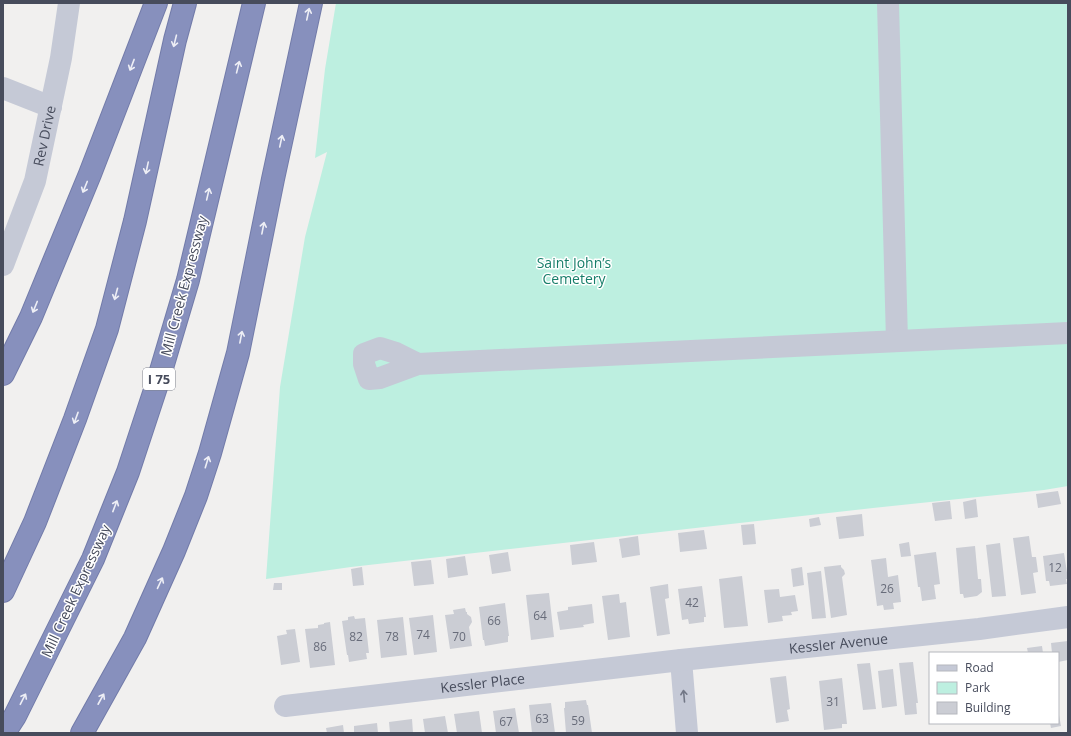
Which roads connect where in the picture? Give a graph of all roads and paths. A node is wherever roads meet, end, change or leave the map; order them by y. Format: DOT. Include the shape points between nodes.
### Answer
graph roads {
  1 [pos="70,3"];
  2 [pos="156,3"];
  3 [pos="185,3"];
  4 [pos="254,3"];
  5 [pos="311,3"];
  6 [pos="888,3"];
  7 [pos="3,88"];
  8 [pos="51,107"];
  9 [pos="3,264"];
  10 [pos="1068,333"];
  11 [pos="897,341"];
  12 [pos="418,364"];
  13 [pos="3,374"];
  14 [pos="3,591"];
  15 [pos="1068,617"];
  16 [pos="681,660"];
  17 [pos="285,706"];
  18 [pos="4,733"];
  19 [pos="82,733"];
  20 [pos="687,733"];
  1 -- 8 [label="street, Rev Drive"];
  2 -- 13 [label="highway, one-way" via="43,288"];
  3 -- 14 [label="highway, one-way" via="135,221 107,329 76,419 35,522"];
  18 -- 4 [label="highway, Mill Creek Expressway / I 75, one-way" via="94,560 128,472 188,280"];
  19 -- 5 [label="highway, one-way" via="135,638 199,489 238,354"];
  6 -- 11 [label="street"];
  7 -- 8 [label="street"];
  8 -- 9 [label="street, Rev Drive" via="35,181"];
  10 -- 11 [label="street"];
  11 -- 12 [label="street"];
  15 -- 16 [label="street, Kessler Avenue" via="972,630"];
  16 -- 17 [label="street, Kessler Place"];
  20 -- 16 [label="street, one-way"];
}
